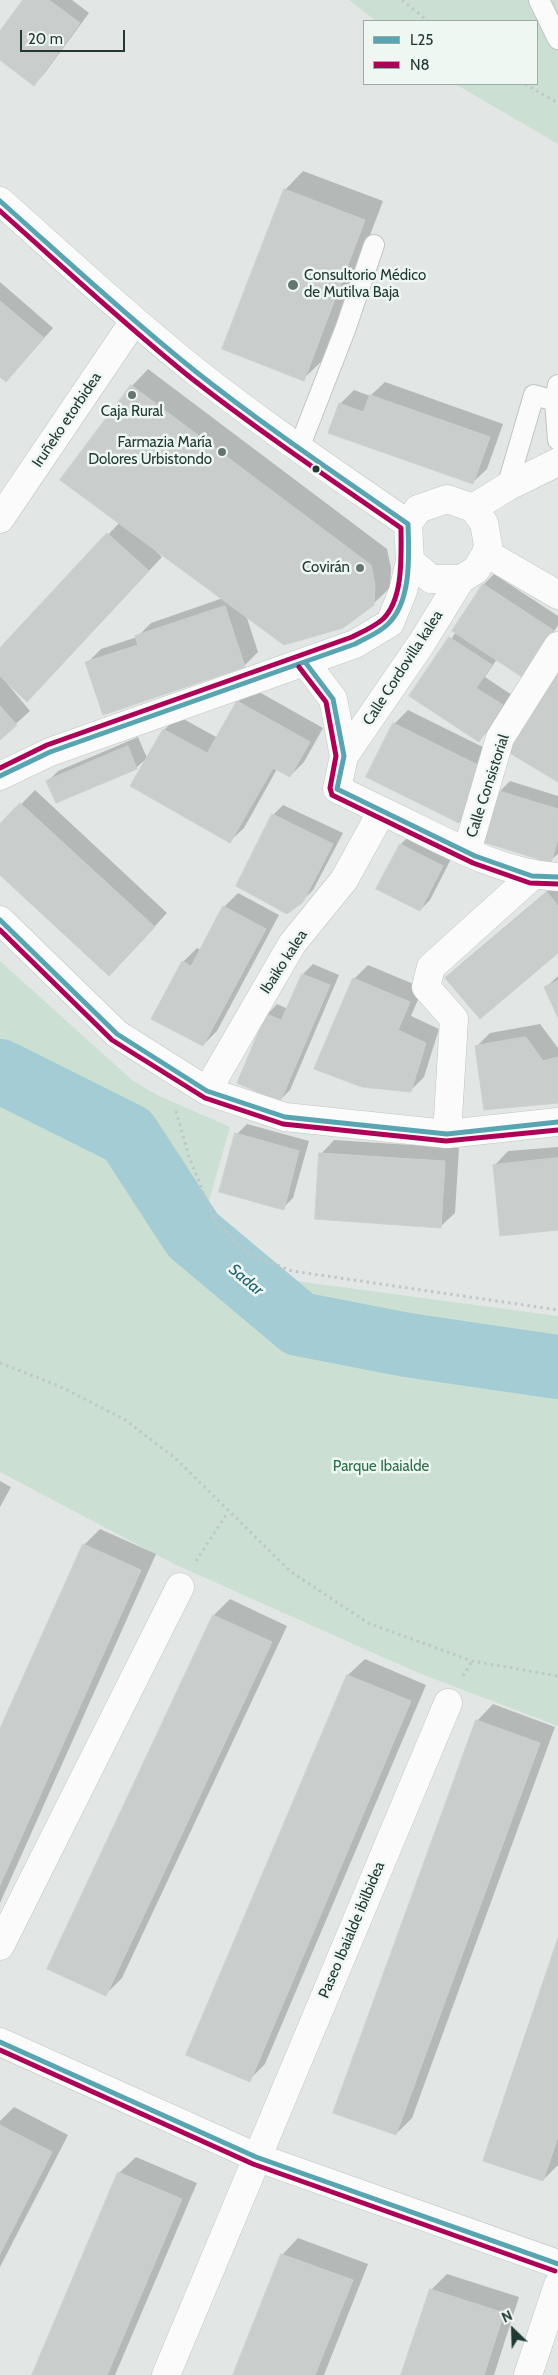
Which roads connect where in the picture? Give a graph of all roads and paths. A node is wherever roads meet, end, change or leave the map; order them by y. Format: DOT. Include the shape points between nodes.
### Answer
graph roads {
  1 [pos="402,0"];
  2 [pos="538,0"];
  3 [pos="427,20"];
  4 [pos="558,39"];
  5 [pos="527,85"];
  6 [pos="558,103"];
  7 [pos="0,201"];
  8 [pos="374,245"];
  9 [pos="134,321"];
  10 [pos="556,393"];
  11 [pos="558,440"];
  12 [pos="299,448"];
  13 [pos="558,462"];
  14 [pos="507,487"];
  15 [pos="473,508"];
  16 [pos="0,519"];
  17 [pos="408,524"];
  18 [pos="486,553"];
  19 [pos="410,561"];
  20 [pos="461,579"];
  21 [pos="558,595"];
  22 [pos="558,646"];
  23 [pos="306,662"];
  24 [pos="344,756"];
  25 [pos="0,776"];
  26 [pos="382,811"];
  27 [pos="467,851"];
  28 [pos="545,876"];
  29 [pos="0,920"];
  30 [pos="207,1091"];
  31 [pos="175,1105"];
  32 [pos="558,1122"];
  33 [pos="448,1134"];
  34 [pos="558,1310"];
  35 [pos="0,1363"];
  36 [pos="228,1512"];
  37 [pos="180,1587"];
  38 [pos="558,1676"];
  39 [pos="448,1703"];
  40 [pos="0,1946"];
  41 [pos="0,2042"];
  42 [pos="256,2157"];
  43 [pos="558,2264"];
  44 [pos="558,2286"];
  45 [pos="166,2375"];
  46 [pos="528,2375"];
  1 -- 3 [label="path"];
  2 -- 4 [label="lane"];
  5 -- 6 [label="path"];
  7 -- 9 [label="street"];
  8 -- 12 [label="lane"];
  9 -- 12 [label="street" via="196,372"];
  9 -- 16 [label="street, Iruñeko etorbidea"];
  10 -- 11 [label="lane"];
  10 -- 14 [label="lane" via="534,394"];
  12 -- 17 [label="street"];
  13 -- 14 [label="street"];
  14 -- 15 [label="street"];
  15 -- 17 [label="street" via="447,499 418,509"];
  15 -- 18 [label="street" via="484,523 488,545"];
  17 -- 19 [label="street"];
  18 -- 20 [label="street" via="476,570"];
  18 -- 21 [label="street"];
  19 -- 20 [label="street" via="431,579"];
  19 -- 23 [label="street" via="403,591 390,622 355,644"];
  20 -- 24 [label="street, Calle Cordovilla kalea"];
  22 -- 27 [label="street, Calle Consistorial" via="500,738"];
  23 -- 24 [label="street, Calle Cordovilla kalea" via="334,699"];
  23 -- 25 [label="street" via="50,752"];
  24 -- 26 [label="street, Calle Cordovilla kalea" via="337,789"];
  26 -- 27 [label="street"];
  26 -- 30 [label="street, Ibaiko kalea" via="344,880 292,944"];
  27 -- 28 [label="street"];
  28 -- 33 [label="street" via="431,967 426,987 454,1019"];
  29 -- 30 [label="street" via="117,1034"];
  30 -- 33 [label="street" via="285,1117"];
  31 -- 34 [label="path" via="189,1157 216,1222 249,1254 292,1271"];
  32 -- 33 [label="street"];
  35 -- 36 [label="path" via="59,1386 124,1419 175,1458"];
  36 -- 37 [label="path"];
  36 -- 38 [label="path" via="290,1572 368,1623 472,1661"];
  37 -- 40 [label="street"];
  39 -- 42 [label="street, Paseo Ibaialde ibilbidea"];
  41 -- 42 [label="street"];
  42 -- 43 [label="street"];
  42 -- 45 [label="street, Paseo Ibaialde ibilbidea"];
  44 -- 46 [label="street"];
}
